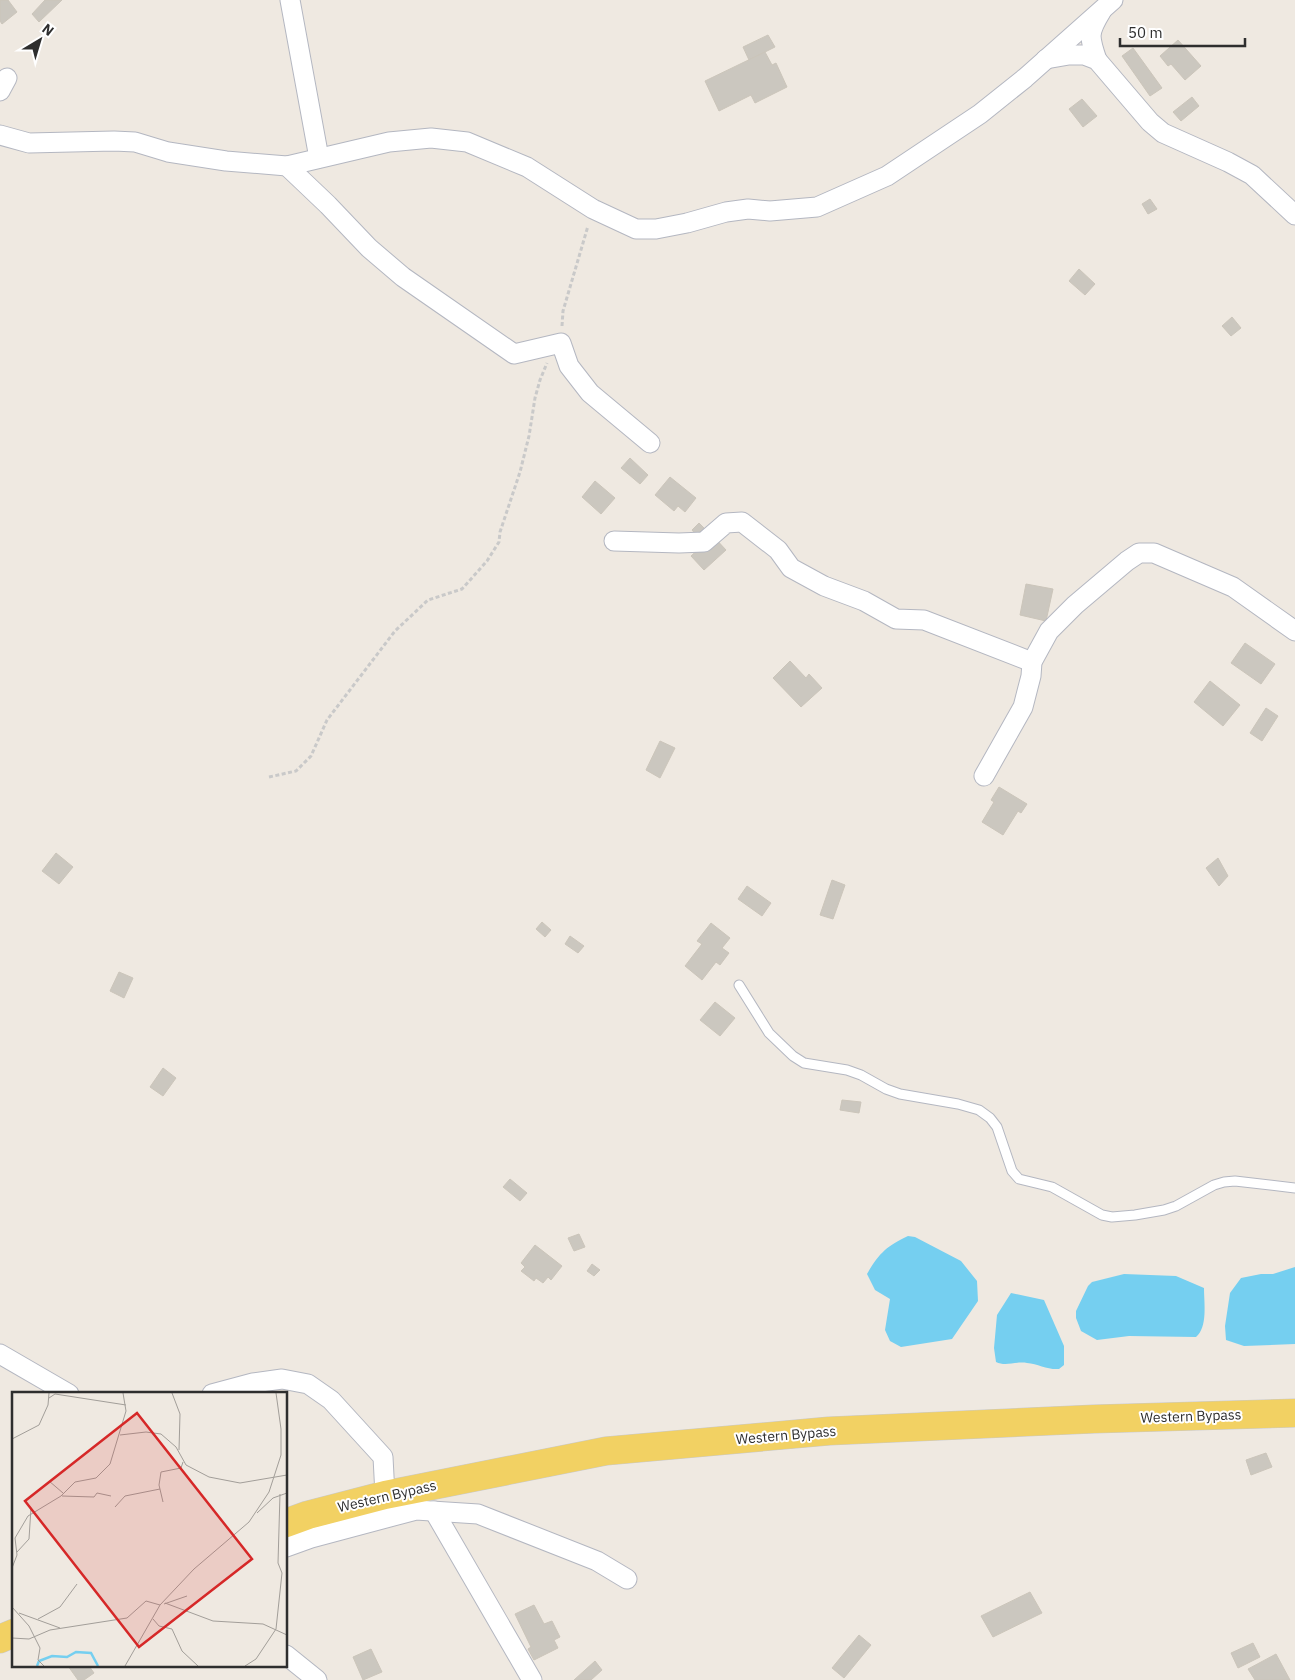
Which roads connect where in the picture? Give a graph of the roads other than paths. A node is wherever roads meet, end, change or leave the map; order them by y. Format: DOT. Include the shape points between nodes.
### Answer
graph roads {
  1 [pos="290,0"];
  2 [pos="1108,4"];
  3 [pos="1046,59"];
  4 [pos="1097,60"];
  5 [pos="0,135"];
  6 [pos="318,158"];
  7 [pos="287,166"];
  8 [pos="1295,215"];
  9 [pos="650,443"];
  10 [pos="614,541"];
  11 [pos="1295,631"];
  12 [pos="1032,662"];
  13 [pos="984,776"];
  14 [pos="740,985"];
  15 [pos="1295,1188"];
  16 [pos="0,1354"];
  17 [pos="66,1392"];
  18 [pos="219,1392"];
  19 [pos="1295,1413"];
  20 [pos="385,1494"];
  21 [pos="434,1511"];
  22 [pos="288,1523"];
  23 [pos="288,1546"];
  24 [pos="627,1579"];
  25 [pos="12,1634"];
  26 [pos="0,1640"];
  27 [pos="288,1657"];
  28 [pos="317,1680"];
  29 [pos="532,1680"];
  1 -- 6 [label="street"];
  2 -- 3 [label="street"];
  2 -- 4 [label="street" via="1091,28 1091,43"];
  3 -- 4 [label="street" via="1084,55"];
  3 -- 6 [label="street" via="980,114 887,176 817,207 726,212 656,229 636,229 593,209 527,167 466,142 430,138 389,142"];
  4 -- 8 [label="street" via="1156,127 1252,175"];
  5 -- 7 [label="street" via="29,144 135,142 168,152"];
  6 -- 7 [label="street"];
  7 -- 9 [label="street" via="369,248 403,277 514,354 560,344 569,366 590,393"];
  10 -- 12 [label="street" via="704,542 726,523 742,522 778,550 791,568 824,586 864,601 896,619 924,620"];
  11 -- 12 [label="street" via="1233,587 1154,553 1139,553 1075,605 1049,631"];
  12 -- 13 [label="street" via="1023,707"];
  14 -- 15 [label="lane" via="769,1033 804,1063 847,1070 900,1094 979,1110 997,1127 1012,1171 1019,1179 1052,1187 1102,1215 1112,1217 1164,1210 1224,1182"];
  16 -- 17 [label="street"];
  18 -- 20 [label="street" via="282,1378 308,1384 331,1400 383,1457"];
  19 -- 20 [label="main road, Western Bypass" via="830,1431 625,1449"];
  20 -- 22 [label="main road, Western Bypass"];
  21 -- 23 [label="street" via="416,1510"];
  21 -- 24 [label="street" via="478,1514 597,1561"];
  21 -- 29 [label="street"];
  25 -- 26 [label="main road"];
  27 -- 28 [label="street"];
}
